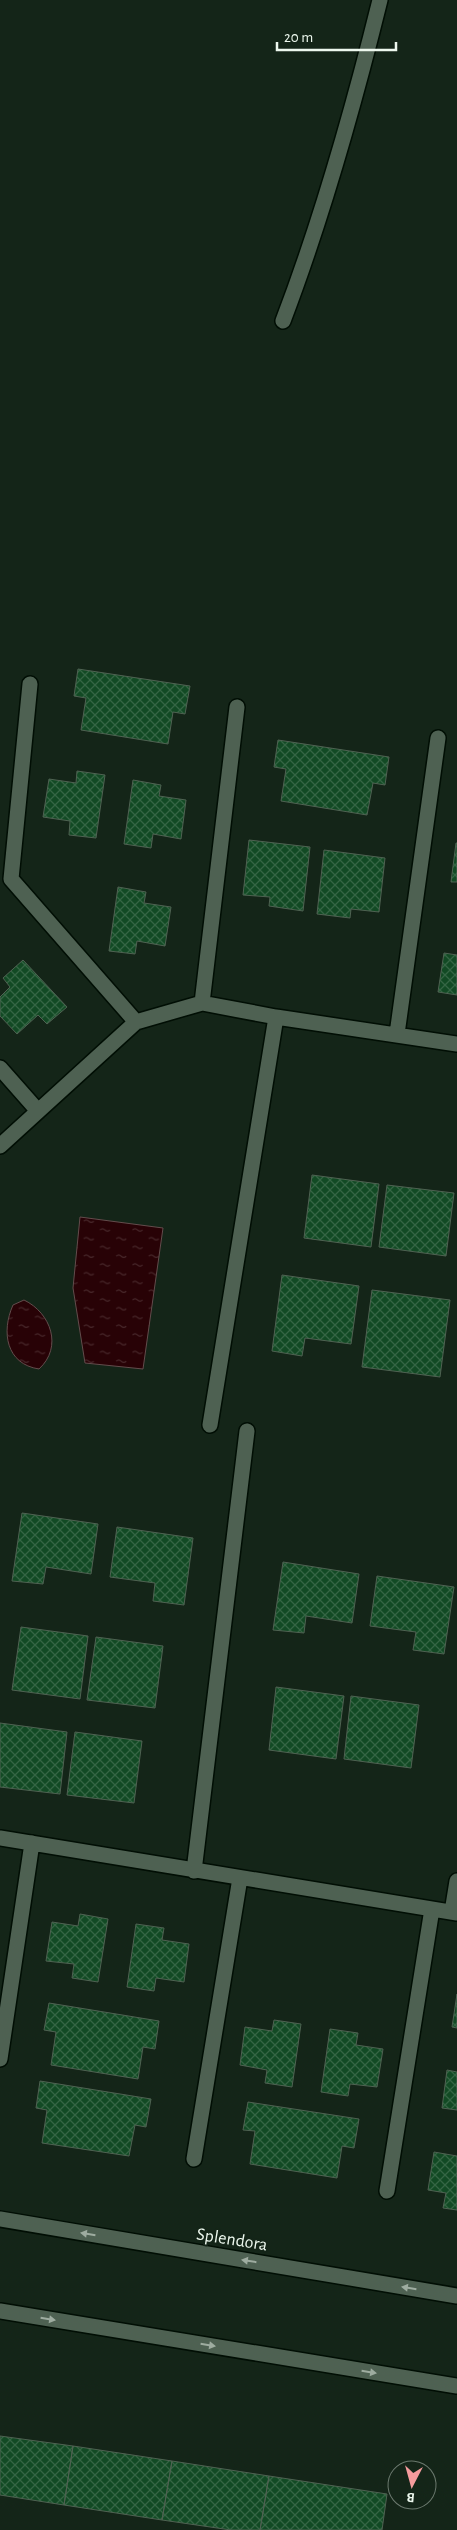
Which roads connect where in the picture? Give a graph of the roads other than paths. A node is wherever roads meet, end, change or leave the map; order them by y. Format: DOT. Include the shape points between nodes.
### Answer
graph roads {
  1 [pos="380,0"];
  2 [pos="283,321"];
  3 [pos="30,684"];
  4 [pos="237,707"];
  5 [pos="438,738"];
  6 [pos="202,1003"];
  7 [pos="276,1017"];
  8 [pos="136,1022"];
  9 [pos="397,1034"];
  10 [pos="457,1044"];
  11 [pos="0,1068"];
  12 [pos="38,1111"];
  13 [pos="0,1146"];
  14 [pos="210,1425"];
  15 [pos="246,1431"];
  16 [pos="0,1838"];
  17 [pos="32,1843"];
  18 [pos="194,1870"];
  19 [pos="240,1878"];
  20 [pos="457,1881"];
  21 [pos="432,1909"];
  22 [pos="455,1913"];
  23 [pos="0,2059"];
  24 [pos="194,2159"];
  25 [pos="387,2191"];
  26 [pos="0,2219"];
  27 [pos="457,2296"];
  28 [pos="0,2311"];
  29 [pos="457,2386"];
  1 -- 2 [label="street" via="352,113 310,250"];
  3 -- 8 [label="street" via="11,879"];
  4 -- 6 [label="street"];
  5 -- 9 [label="street"];
  6 -- 7 [label="street"];
  6 -- 8 [label="street"];
  7 -- 9 [label="street"];
  7 -- 14 [label="street"];
  8 -- 12 [label="street"];
  9 -- 10 [label="street"];
  11 -- 12 [label="street"];
  12 -- 13 [label="street"];
  15 -- 18 [label="street"];
  16 -- 17 [label="street"];
  17 -- 18 [label="street"];
  17 -- 23 [label="street"];
  18 -- 19 [label="street"];
  19 -- 21 [label="street"];
  19 -- 24 [label="street"];
  20 -- 22 [label="street"];
  21 -- 22 [label="street"];
  21 -- 25 [label="street"];
  27 -- 26 [label="street, Splendora, one-way"];
  28 -- 29 [label="street, one-way"];
}
